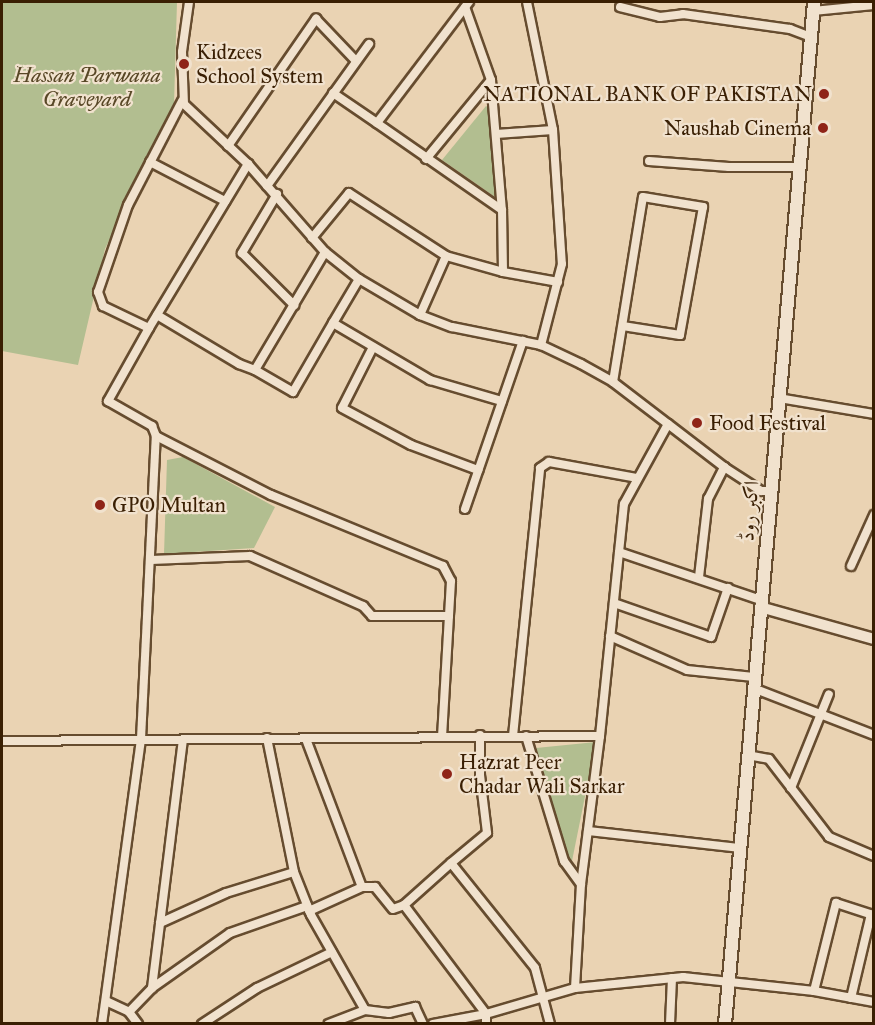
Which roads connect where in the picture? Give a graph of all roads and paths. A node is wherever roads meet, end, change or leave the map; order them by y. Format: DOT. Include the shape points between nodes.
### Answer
graph roads {
  1 [pos="189,2"];
  2 [pos="527,2"];
  3 [pos="467,4"];
  4 [pos="873,5"];
  5 [pos="814,6"];
  6 [pos="620,7"];
  7 [pos="811,37"];
  8 [pos="369,44"];
  9 [pos="356,61"];
  10 [pos="491,80"];
  11 [pos="333,93"];
  12 [pos="182,101"];
  13 [pos="377,123"];
  14 [pos="554,130"];
  15 [pos="496,134"];
  16 [pos="228,146"];
  17 [pos="426,159"];
  18 [pos="649,161"];
  19 [pos="150,162"];
  20 [pos="248,164"];
  21 [pos="801,167"];
  22 [pos="267,186"];
  23 [pos="277,194"];
  24 [pos="225,201"];
  25 [pos="502,210"];
  26 [pos="312,238"];
  27 [pos="325,252"];
  28 [pos="446,256"];
  29 [pos="503,272"];
  30 [pos="359,279"];
  31 [pos="558,282"];
  32 [pos="294,305"];
  33 [pos="157,315"];
  34 [pos="420,315"];
  35 [pos="333,323"];
  36 [pos="623,326"];
  37 [pos="149,328"];
  38 [pos="524,341"];
  39 [pos="541,345"];
  40 [pos="373,347"];
  41 [pos="255,370"];
  42 [pos="613,382"];
  43 [pos="779,398"];
  44 [pos="502,401"];
  45 [pos="873,414"];
  46 [pos="668,424"];
  47 [pos="156,436"];
  48 [pos="724,467"];
  49 [pos="478,470"];
  50 [pos="637,478"];
  51 [pos="770,491"];
  52 [pos="465,509"];
  53 [pos="873,516"];
  54 [pos="619,552"];
  55 [pos="152,560"];
  56 [pos="851,567"];
  57 [pos="699,577"];
  58 [pos="728,588"];
  59 [pos="614,603"];
  60 [pos="761,603"];
  61 [pos="449,616"];
  62 [pos="610,636"];
  63 [pos="873,639"];
  64 [pos="754,682"];
  65 [pos="829,694"];
  66 [pos="821,715"];
  67 [pos="442,735"];
  68 [pos="480,735"];
  69 [pos="873,735"];
  70 [pos="513,736"];
  71 [pos="526,736"];
  72 [pos="600,736"];
  73 [pos="267,738"];
  74 [pos="141,739"];
  75 [pos="306,739"];
  76 [pos="183,740"];
  77 [pos="2,741"];
  78 [pos="747,755"];
  79 [pos="790,788"];
  80 [pos="588,831"];
  81 [pos="739,848"];
  82 [pos="873,856"];
  83 [pos="451,863"];
  84 [pos="294,872"];
  85 [pos="581,884"];
  86 [pos="362,887"];
  87 [pos="404,905"];
  88 [pos="308,908"];
  89 [pos="872,915"];
  90 [pos="160,923"];
  91 [pos="332,952"];
  92 [pos="672,978"];
  93 [pos="728,980"];
  94 [pos="152,988"];
  95 [pos="575,988"];
  96 [pos="814,991"];
  97 [pos="543,998"];
  98 [pos="851,998"];
  99 [pos="108,1002"];
  100 [pos="873,1002"];
  101 [pos="129,1011"];
  102 [pos="364,1011"];
  103 [pos="486,1019"];
  104 [pos="102,1023"];
  105 [pos="138,1023"];
  106 [pos="202,1023"];
  107 [pos="329,1023"];
  108 [pos="423,1023"];
  109 [pos="433,1023"];
  110 [pos="550,1023"];
  111 [pos="670,1023"];
  112 [pos="725,1023"];
  1 -- 12 [label="street" via="182,52"];
  2 -- 14 [label="street"];
  3 -- 10 [label="street"];
  3 -- 13 [label="street"];
  4 -- 5 [label="street"];
  5 -- 7 [label="main road, اکبر روڈ"];
  6 -- 7 [label="street" via="660,17 683,14 790,29"];
  7 -- 21 [label="main road, اکبر روڈ"];
  8 -- 9 [label="street"];
  9 -- 11 [label="street"];
  9 -- 16 [label="street" via="316,19"];
  10 -- 15 [label="street"];
  10 -- 17 [label="street"];
  11 -- 13 [label="street"];
  11 -- 22 [label="street"];
  12 -- 16 [label="street"];
  12 -- 19 [label="street"];
  13 -- 17 [label="street"];
  14 -- 15 [label="street"];
  14 -- 31 [label="street" via="562,264"];
  15 -- 25 [label="street"];
  16 -- 20 [label="street"];
  17 -- 25 [label="street"];
  18 -- 21 [label="street"];
  19 -- 24 [label="street"];
  19 -- 37 [label="street" via="122,220 98,292 103,306"];
  20 -- 22 [label="street"];
  20 -- 24 [label="street"];
  21 -- 43 [label="main road, اکبر روڈ"];
  22 -- 23 [label="street"];
  23 -- 26 [label="street"];
  23 -- 32 [label="street" via="242,254"];
  24 -- 33 [label="street"];
  25 -- 29 [label="street"];
  26 -- 27 [label="street"];
  26 -- 28 [label="street" via="349,193"];
  27 -- 30 [label="street"];
  27 -- 32 [label="street"];
  28 -- 29 [label="street"];
  28 -- 34 [label="street"];
  29 -- 31 [label="street"];
  30 -- 34 [label="street"];
  30 -- 35 [label="street"];
  31 -- 39 [label="street"];
  32 -- 41 [label="street"];
  33 -- 37 [label="street"];
  33 -- 41 [label="street"];
  34 -- 38 [label="street" via="452,327"];
  35 -- 40 [label="street"];
  35 -- 41 [label="street" via="293,392"];
  36 -- 36 [label="street" via="643,197 703,207 680,334"];
  36 -- 42 [label="street"];
  37 -- 47 [label="street" via="108,401 152,426"];
  38 -- 39 [label="street"];
  38 -- 44 [label="street"];
  39 -- 42 [label="street"];
  40 -- 44 [label="street" via="430,380"];
  40 -- 49 [label="street" via="342,408 411,446"];
  42 -- 46 [label="street"];
  43 -- 45 [label="street"];
  43 -- 51 [label="main road, اکبر روڈ"];
  44 -- 49 [label="street"];
  46 -- 48 [label="street"];
  46 -- 50 [label="street"];
  47 -- 55 [label="street"];
  47 -- 61 [label="street" via="271,495 437,562 450,576"];
  48 -- 51 [label="street" via="761,491"];
  48 -- 57 [label="street" via="708,499"];
  49 -- 52 [label="street"];
  50 -- 54 [label="street" via="624,504"];
  50 -- 70 [label="street" via="549,462 540,468"];
  51 -- 60 [label="main road, اکبر روڈ"];
  53 -- 56 [label="street"];
  54 -- 57 [label="street"];
  54 -- 59 [label="street"];
  55 -- 61 [label="street" via="250,556 363,606 372,616"];
  55 -- 74 [label="street"];
  57 -- 58 [label="street"];
  58 -- 59 [label="street" via="711,637"];
  58 -- 60 [label="street"];
  59 -- 62 [label="street"];
  60 -- 63 [label="street"];
  60 -- 64 [label="main road, اکبر روڈ"];
  61 -- 67 [label="street"];
  62 -- 64 [label="street" via="687,670"];
  62 -- 72 [label="street"];
  64 -- 66 [label="street"];
  64 -- 78 [label="main road, اکبر روڈ"];
  65 -- 66 [label="street"];
  66 -- 69 [label="street"];
  66 -- 79 [label="street"];
  67 -- 68 [label="street"];
  67 -- 75 [label="street"];
  68 -- 70 [label="street"];
  68 -- 83 [label="street" via="487,833"];
  70 -- 71 [label="street"];
  71 -- 72 [label="street"];
  71 -- 85 [label="street" via="564,861"];
  72 -- 80 [label="street"];
  73 -- 75 [label="street"];
  73 -- 76 [label="street"];
  73 -- 84 [label="street"];
  74 -- 76 [label="street"];
  74 -- 77 [label="street"];
  74 -- 99 [label="street"];
  75 -- 86 [label="street"];
  76 -- 90 [label="street"];
  78 -- 79 [label="street" via="769,759"];
  78 -- 81 [label="main road, اکبر روڈ"];
  79 -- 82 [label="street" via="829,837"];
  80 -- 81 [label="street"];
  80 -- 85 [label="street"];
  81 -- 93 [label="main road, اکبر روڈ"];
  83 -- 87 [label="street"];
  83 -- 97 [label="street" via="534,966"];
  84 -- 88 [label="street"];
  84 -- 90 [label="street" via="225,893"];
  85 -- 95 [label="street"];
  86 -- 87 [label="street" via="375,887 393,909"];
  86 -- 88 [label="street"];
  87 -- 103 [label="street"];
  88 -- 91 [label="street"];
  88 -- 94 [label="street" via="240,927"];
  89 -- 96 [label="street" via="836,903"];
  89 -- 98 [label="street"];
  90 -- 94 [label="street"];
  91 -- 102 [label="street"];
  91 -- 106 [label="street" via="257,988"];
  92 -- 93 [label="street"];
  92 -- 95 [label="street"];
  92 -- 111 [label="street"];
  93 -- 96 [label="street"];
  93 -- 112 [label="main road, اکبر روڈ"];
  94 -- 101 [label="street"];
  95 -- 97 [label="street"];
  96 -- 98 [label="street"];
  97 -- 103 [label="street"];
  97 -- 110 [label="street"];
  98 -- 100 [label="street"];
  99 -- 101 [label="street"];
  99 -- 104 [label="street"];
  101 -- 105 [label="street"];
  102 -- 107 [label="street"];
  102 -- 108 [label="street" via="389,1013 415,1007"];
  103 -- 109 [label="street"];
}
